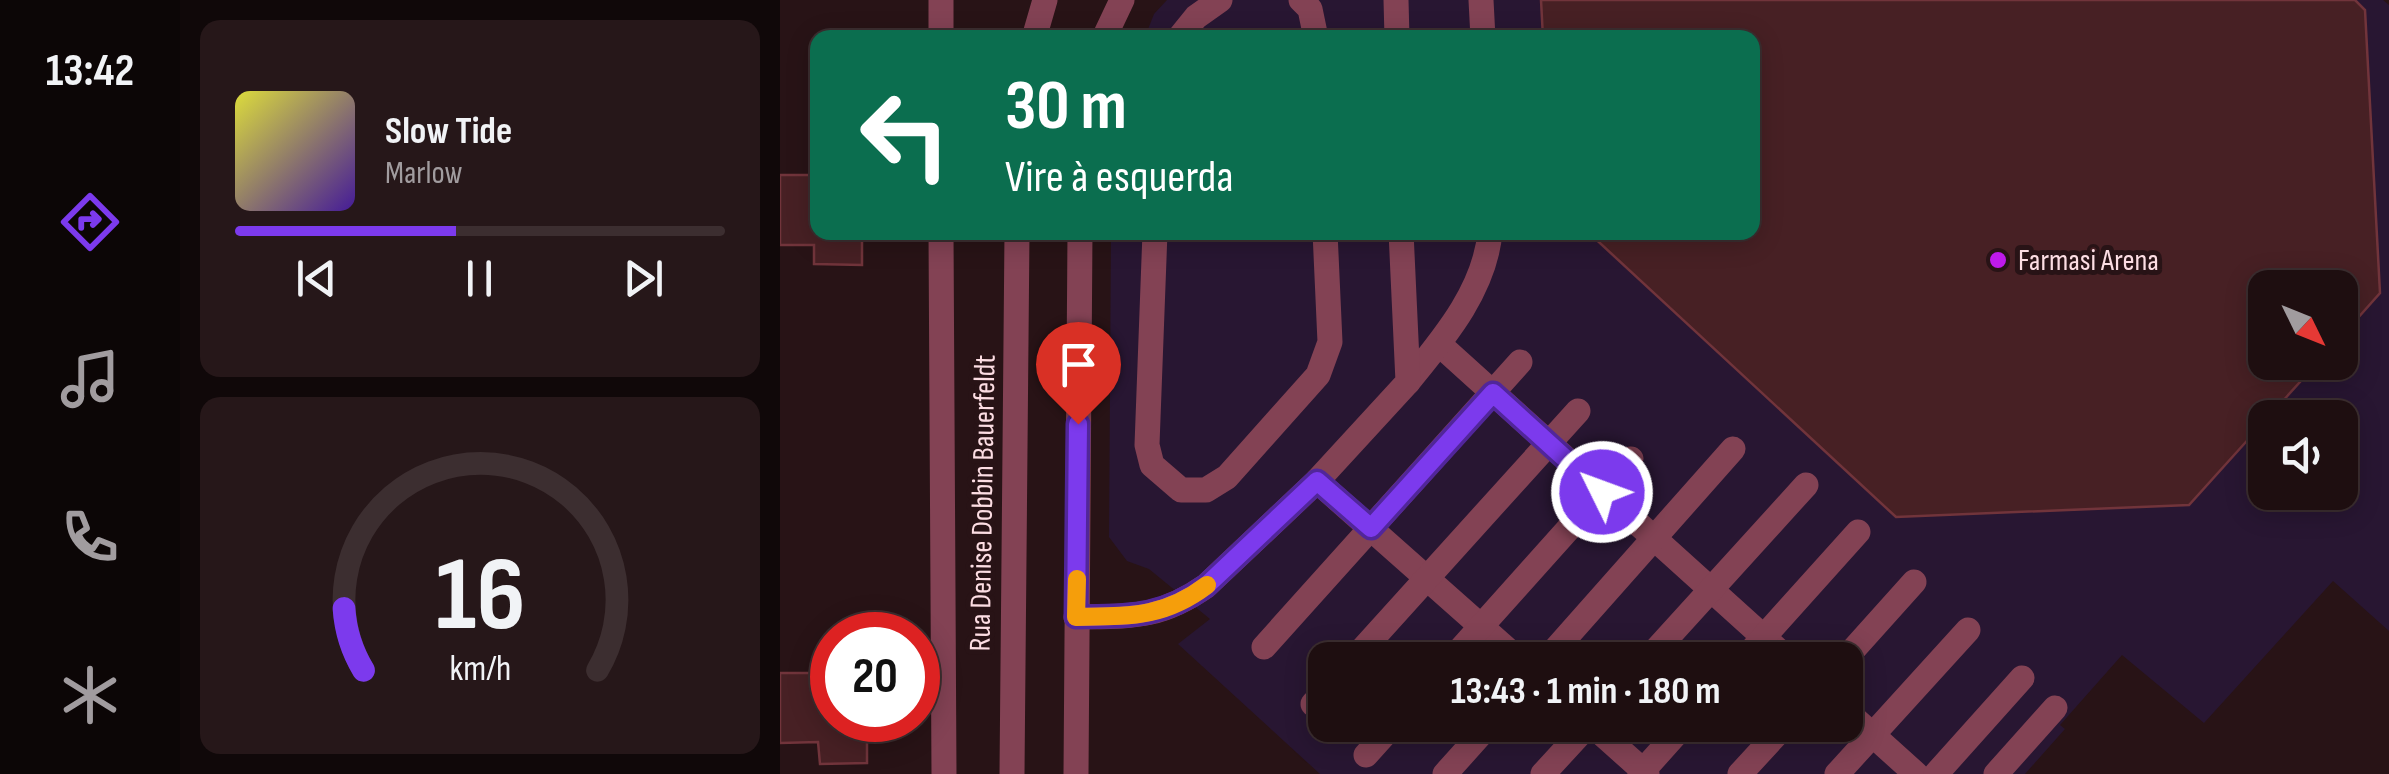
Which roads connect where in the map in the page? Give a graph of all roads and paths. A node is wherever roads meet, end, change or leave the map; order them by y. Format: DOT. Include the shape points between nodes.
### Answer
graph roads {
  1 [pos="942,0"];
  2 [pos="1045,0"];
  3 [pos="1122,0"];
  4 [pos="1220,0"];
  5 [pos="1301,0"];
  6 [pos="1396,0"];
  7 [pos="1481,0"];
  8 [pos="941,30"];
  9 [pos="1036,30"];
  10 [pos="1108,30"];
  11 [pos="1186,30"];
  12 [pos="1314,30"];
  13 [pos="1397,30"];
  14 [pos="1483,30"];
  15 [pos="941,240"];
  16 [pos="1017,240"];
  17 [pos="1080,240"];
  18 [pos="1154,240"];
  19 [pos="1324,240"];
  20 [pos="1402,240"];
  21 [pos="1488,240"];
  22 [pos="1439,344"];
  23 [pos="1520,362"];
  24 [pos="1408,382"];
  25 [pos="1493,393"];
  26 [pos="1578,411"];
  27 [pos="1549,444"];
  28 [pos="1734,449"];
  29 [pos="1631,459"];
  30 [pos="1317,481"];
  31 [pos="1806,485"];
  32 [pos="1602,492"];
  33 [pos="1371,528"];
  34 [pos="1858,532"];
  35 [pos="1654,538"];
  36 [pos="1427,578"];
  37 [pos="1914,582"];
  38 [pos="1711,590"];
  39 [pos="1076,617"];
  40 [pos="1481,626"];
  41 [pos="1968,630"];
  42 [pos="1764,637"];
  43 [pos="1369,642"];
  44 [pos="1467,642"];
  45 [pos="1498,642"];
  46 [pos="1562,642"];
  47 [pos="1663,642"];
  48 [pos="1759,642"];
  49 [pos="1769,642"];
  50 [pos="1860,642"];
  51 [pos="1264,647"];
  52 [pos="2022,678"];
  53 [pos="2055,708"];
  54 [pos="1863,726"];
  55 [pos="1872,734"];
  56 [pos="1377,742"];
  57 [pos="1473,742"];
  58 [pos="1574,742"];
  59 [pos="1609,742"];
  60 [pos="1669,742"];
  61 [pos="1769,742"];
  62 [pos="1366,755"];
  63 [pos="1643,773"];
  64 [pos="944,774"];
  65 [pos="1012,774"];
  66 [pos="1076,774"];
  67 [pos="1445,774"];
  68 [pos="1543,774"];
  69 [pos="1740,774"];
  70 [pos="1836,774"];
  71 [pos="1916,774"];
  72 [pos="1936,774"];
  73 [pos="1996,774"];
  1 -- 8 [label="street"];
  2 -- 9 [label="street"];
  3 -- 10 [label="street"];
  4 -- 11 [label="street"];
  5 -- 12 [label="street"];
  6 -- 13 [label="street"];
  7 -- 14 [label="street"];
  15 -- 64 [label="street"];
  16 -- 65 [label="street, Rua Denise Dobbin Bauerfeldt"];
  17 -- 39 [label="street"];
  18 -- 19 [label="street" via="1146,444 1152,465 1181,490 1206,490 1227,477 1318,375 1330,342"];
  20 -- 24 [label="street"];
  21 -- 22 [label="street" via="1482,270"];
  22 -- 24 [label="street"];
  22 -- 25 [label="street"];
  23 -- 25 [label="street"];
  24 -- 30 [label="street"];
  25 -- 27 [label="street"];
  25 -- 33 [label="street"];
  26 -- 27 [label="street"];
  27 -- 32 [label="street"];
  27 -- 36 [label="street"];
  28 -- 35 [label="street"];
  29 -- 32 [label="street"];
  30 -- 33 [label="street"];
  30 -- 39 [label="street" via="1179,604 1152,614"];
  31 -- 38 [label="street"];
  32 -- 35 [label="street"];
  32 -- 40 [label="street"];
  33 -- 36 [label="street"];
  33 -- 51 [label="street"];
  34 -- 42 [label="street"];
  35 -- 38 [label="street"];
  35 -- 46 [label="street"];
  36 -- 40 [label="street"];
  36 -- 43 [label="street"];
  37 -- 50 [label="street"];
  38 -- 42 [label="street"];
  38 -- 47 [label="street"];
  39 -- 66 [label="street"];
  40 -- 44 [label="street"];
  40 -- 45 [label="street"];
  41 -- 55 [label="street"];
  42 -- 48 [label="street"];
  42 -- 49 [label="street"];
  52 -- 72 [label="street"];
  53 -- 73 [label="street"];
  54 -- 55 [label="street"];
  55 -- 70 [label="street"];
  55 -- 71 [label="street"];
  56 -- 62 [label="street"];
  57 -- 67 [label="street"];
  58 -- 68 [label="street"];
  59 -- 63 [label="street"];
  60 -- 63 [label="street"];
  61 -- 69 [label="street"];
}
